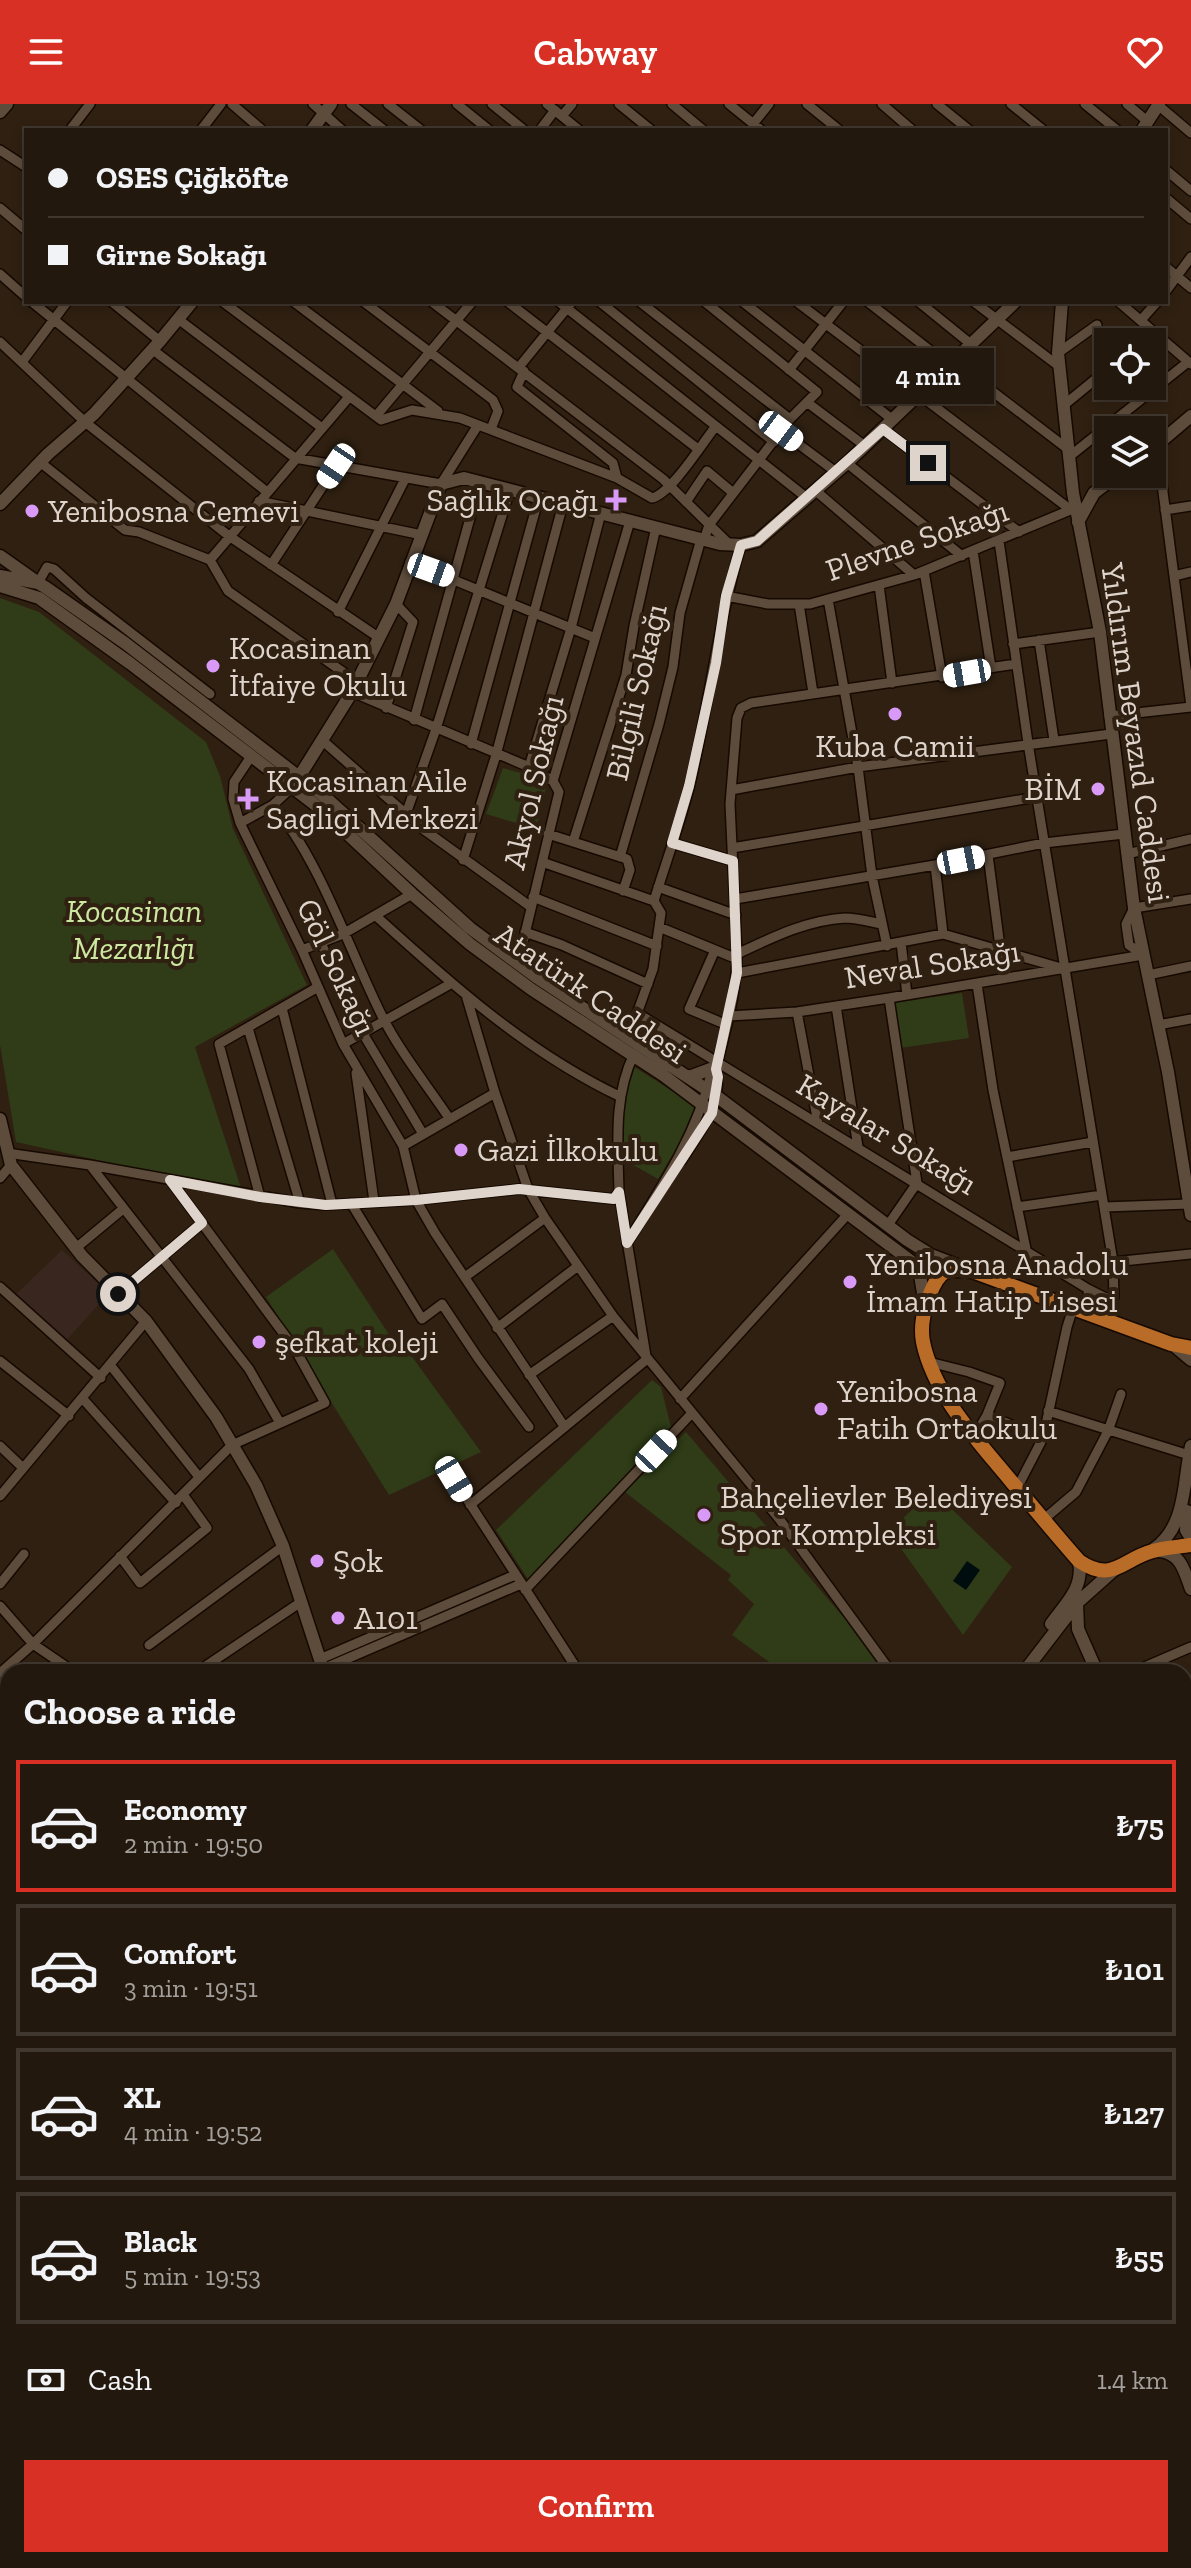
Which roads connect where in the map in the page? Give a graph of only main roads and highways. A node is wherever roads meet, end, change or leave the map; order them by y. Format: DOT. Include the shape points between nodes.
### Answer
graph roads {
  1 [pos="7,104"];
  2 [pos="1158,104"];
  3 [pos="322,107"];
  4 [pos="0,112"];
  5 [pos="1144,126"];
  6 [pos="313,128"];
  7 [pos="190,304"];
  8 [pos="1013,304"];
  9 [pos="1062,304"];
  10 [pos="1191,416"];
  11 [pos="1166,437"];
  12 [pos="1101,488"];
  13 [pos="1073,493"];
  14 [pos="1094,493"];
  15 [pos="0,504"];
  16 [pos="1078,522"];
  17 [pos="0,556"];
  18 [pos="0,576"];
  19 [pos="38,583"];
  20 [pos="0,586"];
  21 [pos="29,594"];
  22 [pos="296,782"];
  23 [pos="716,1066"];
  24 [pos="689,1077"];
  25 [pos="0,1119"];
  26 [pos="6,1157"];
  27 [pos="1188,1179"];
  28 [pos="1190,1210"];
  29 [pos="972,1271"];
  30 [pos="925,1307"];
  31 [pos="1171,1344"];
  32 [pos="1191,1348"];
  33 [pos="1191,1360"];
  34 [pos="1190,1450"];
  35 [pos="1191,1488"];
  36 [pos="1191,1538"];
  37 [pos="1191,1545"];
  38 [pos="1152,1551"];
  39 [pos="1191,1555"];
  40 [pos="1079,1561"];
  41 [pos="1114,1570"];
  42 [pos="1189,1583"];
  43 [pos="1077,1603"];
  44 [pos="321,1664"];
  45 [pos="1020,1664"];
  46 [pos="1030,1664"];
  47 [pos="1093,1664"];
  1 -- 4 [label="main road"];
  2 -- 5 [label="main road"];
  3 -- 6 [label="main road"];
  7 -- 15 [label="main road" via="126,379"];
  8 -- 22 [label="main road" via="757,541 735,545 703,540 464,478 441,484 396,604 355,687"];
  9 -- 13 [label="main road, Yıldırım Beyazıd Caddesi" via="1058,353"];
  10 -- 11 [label="main road"];
  12 -- 14 [label="main road"];
  13 -- 14 [label="main road"];
  13 -- 16 [label="main road, Yıldırım Beyazıd Caddesi"];
  14 -- 16 [label="main road"];
  16 -- 27 [label="main road, Yıldırım Beyazıd Caddesi" via="1100,632 1134,908"];
  17 -- 19 [label="main road"];
  18 -- 19 [label="main road"];
  19 -- 21 [label="main road"];
  19 -- 22 [label="main road" via="125,643"];
  20 -- 21 [label="main road, Atatürk Caddesi"];
  21 -- 22 [label="main road, Atatürk Caddesi"];
  22 -- 24 [label="main road" via="325,797 470,928"];
  22 -- 30 [label="main road, Atatürk Caddesi" via="470,944 634,1054 912,1262 920,1275"];
  23 -- 24 [label="main road"];
  24 -- 29 [label="main road" via="907,1240"];
  25 -- 26 [label="main road"];
  26 -- 44 [label="main road" via="76,1248 146,1321 216,1417 256,1485 283,1546"];
  27 -- 28 [label="main road, Yıldırım Beyazıd Caddesi"];
  29 -- 30 [label="main road" via="941,1273"];
  29 -- 31 [label="main road"];
  30 -- 40 [label="main road, Atatürk Caddesi" via="921,1326 929,1362 950,1402"];
  31 -- 32 [label="main road"];
  31 -- 33 [label="main road"];
  34 -- 38 [label="main road" via="1178,1521 1167,1541"];
  35 -- 36 [label="main road" via="1185,1523"];
  37 -- 38 [label="main road"];
  38 -- 41 [label="main road"];
  38 -- 42 [label="main road" via="1180,1560"];
  39 -- 42 [label="main road"];
  40 -- 41 [label="main road" via="1100,1571"];
  40 -- 45 [label="main road" via="1080,1585"];
  41 -- 43 [label="main road"];
  43 -- 46 [label="main road"];
  43 -- 47 [label="main road" via="1078,1629"];
}
